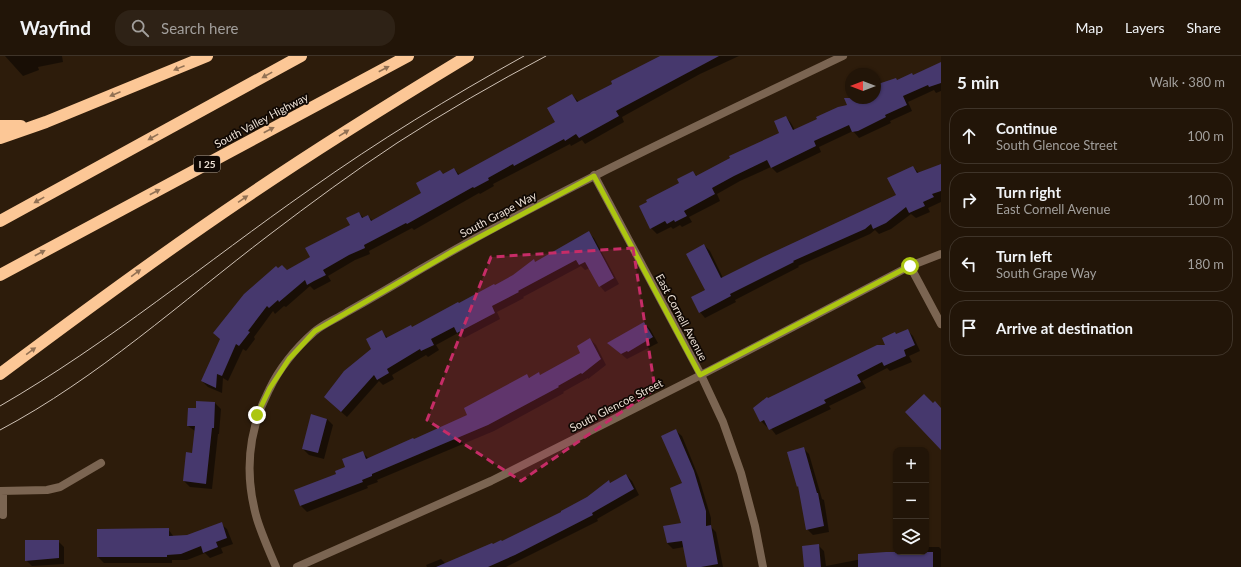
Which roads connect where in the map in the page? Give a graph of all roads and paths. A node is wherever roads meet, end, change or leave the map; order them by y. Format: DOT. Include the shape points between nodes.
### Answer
graph roads {
  1 [pos="207,56"];
  2 [pos="301,56"];
  3 [pos="408,56"];
  4 [pos="468,56"];
  5 [pos="843,56"];
  6 [pos="46,122"];
  7 [pos="0,126"];
  8 [pos="0,138"];
  9 [pos="594,176"];
  10 [pos="1,220"];
  11 [pos="941,254"];
  12 [pos="910,266"];
  13 [pos="3,273"];
  14 [pos="941,324"];
  15 [pos="0,374"];
  16 [pos="700,375"];
  17 [pos="101,463"];
  18 [pos="2,491"];
  19 [pos="3,515"];
  20 [pos="276,567"];
  21 [pos="297,567"];
  22 [pos="763,567"];
  1 -- 6 [label="highway, one-way"];
  2 -- 10 [label="highway, one-way"];
  13 -- 3 [label="highway, South Valley Highway / I 25, one-way"];
  15 -- 4 [label="highway, one-way" via="243,198"];
  5 -- 9 [label="street, South Grape Way"];
  6 -- 7 [label="highway"];
  6 -- 8 [label="highway"];
  9 -- 16 [label="street, East Cornell Avenue"];
  9 -- 20 [label="street, South Grape Way" via="455,250 315,331 289,359 270,388 257,415 250,457 252,501"];
  11 -- 12 [label="street, South Glencoe Street"];
  12 -- 14 [label="street"];
  12 -- 16 [label="street, South Glencoe Street"];
  16 -- 21 [label="street, South Glencoe Street" via="491,481"];
  16 -- 22 [label="street, East Cornell Avenue" via="735,453 751,507"];
  17 -- 18 [label="street" via="60,488"];
  18 -- 19 [label="street"];
}
